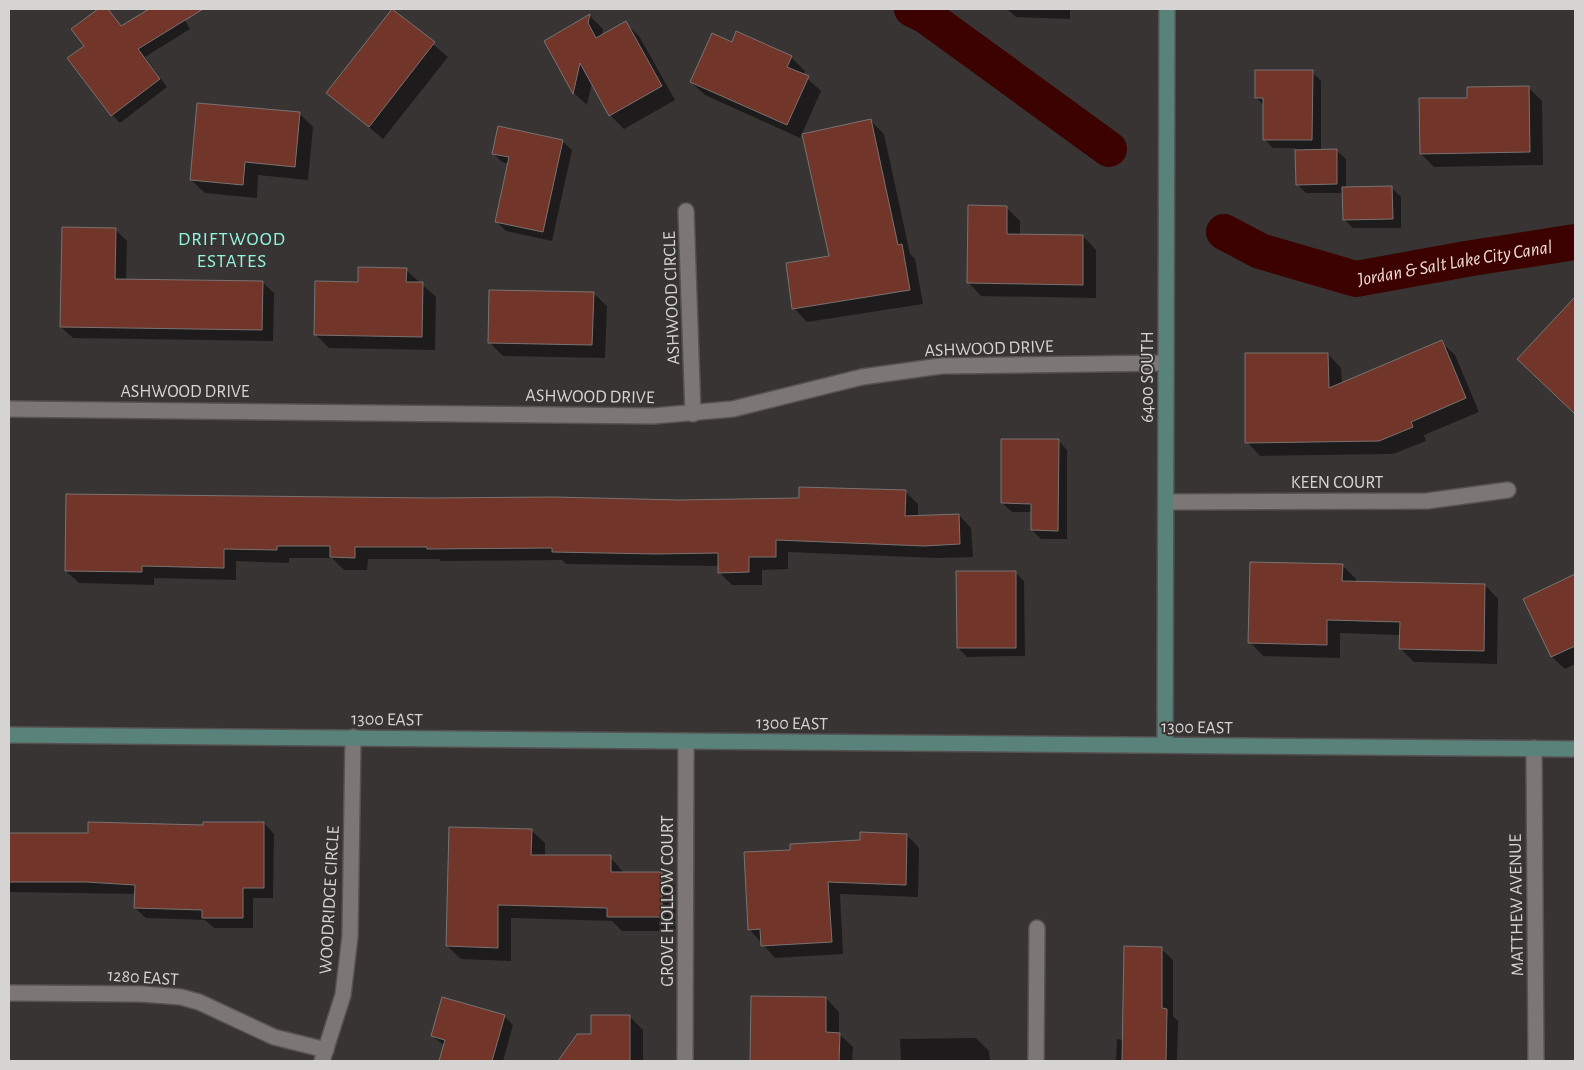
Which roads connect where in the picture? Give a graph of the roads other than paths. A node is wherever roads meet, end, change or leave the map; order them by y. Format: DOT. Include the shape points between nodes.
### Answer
graph roads {
  1 [pos="1167,9"];
  2 [pos="686,211"];
  3 [pos="1166,363"];
  4 [pos="9,409"];
  5 [pos="693,414"];
  6 [pos="1508,490"];
  7 [pos="1166,502"];
  8 [pos="9,735"];
  9 [pos="353,738"];
  10 [pos="686,740"];
  11 [pos="1165,745"];
  12 [pos="1534,748"];
  13 [pos="1575,749"];
  14 [pos="1037,928"];
  15 [pos="9,993"];
  16 [pos="324,1056"];
  17 [pos="685,1061"];
  18 [pos="1036,1061"];
  19 [pos="1536,1061"];
  1 -- 3 [label="main road, 6400 SOUTH"];
  2 -- 5 [label="street, ASHWOOD CIRCLE"];
  3 -- 5 [label="street, ASHWOOD DRIVE" via="941,366 862,378 733,409"];
  3 -- 7 [label="main road, 6400 SOUTH"];
  4 -- 5 [label="street, ASHWOOD DRIVE"];
  6 -- 7 [label="street, KEEN COURT" via="1427,501"];
  7 -- 11 [label="main road, 6400 SOUTH"];
  8 -- 9 [label="main road, 1300 EAST"];
  9 -- 10 [label="main road, 1300 EAST"];
  9 -- 16 [label="street, WOODRIDGE CIRCLE" via="350,936 343,995"];
  10 -- 11 [label="main road, 1300 EAST"];
  10 -- 17 [label="street, GROVE HOLLOW COURT"];
  11 -- 12 [label="main road, 1300 EAST"];
  12 -- 13 [label="main road, 1300 EAST"];
  12 -- 19 [label="street, MATTHEW AVENUE"];
  14 -- 18 [label="street"];
  15 -- 16 [label="street, 1280 EAST" via="181,997"];
}
